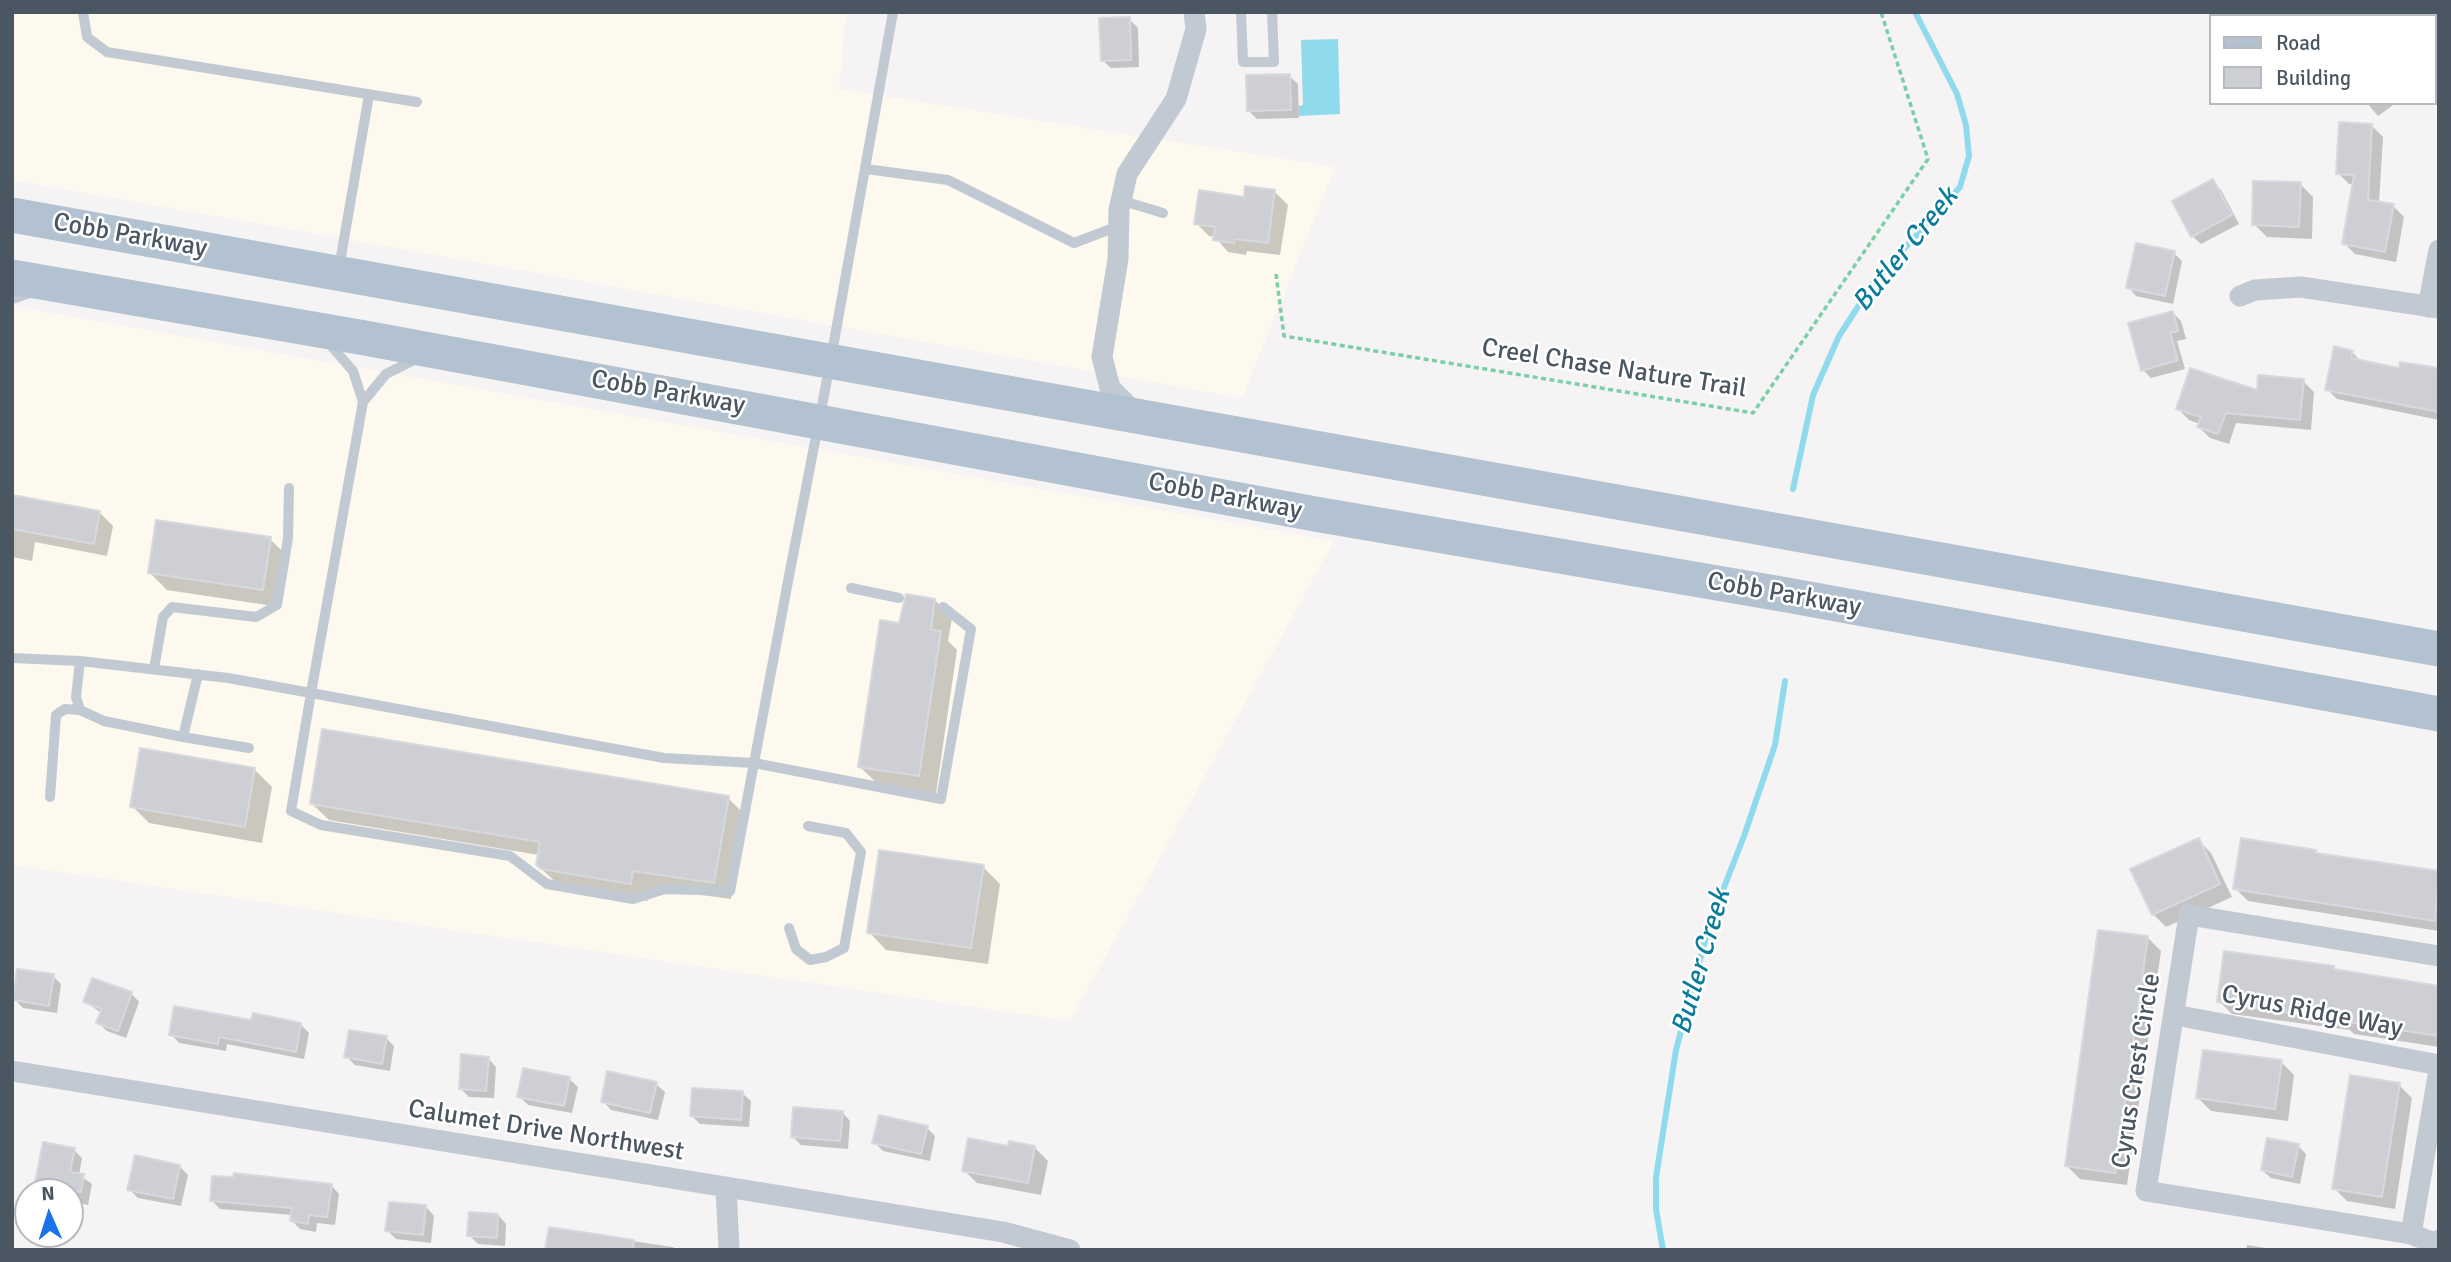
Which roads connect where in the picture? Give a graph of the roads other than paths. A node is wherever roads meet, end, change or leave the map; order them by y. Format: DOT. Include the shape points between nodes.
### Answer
graph roads {
  1 [pos="83,12"];
  2 [pos="893,12"];
  3 [pos="1194,12"];
  4 [pos="1241,12"];
  5 [pos="1272,12"];
  6 [pos="369,95"];
  7 [pos="417,102"];
  8 [pos="866,169"];
  9 [pos="1120,200"];
  10 [pos="1163,213"];
  11 [pos="12,215"];
  12 [pos="1116,227"];
  13 [pos="2439,250"];
  14 [pos="338,274"];
  15 [pos="12,277"];
  16 [pos="55,285"];
  17 [pos="2240,296"];
  18 [pos="12,299"];
  19 [pos="2433,308"];
  20 [pos="318,330"];
  21 [pos="433,351"];
  22 [pos="830,363"];
  23 [pos="363,402"];
  24 [pos="1139,417"];
  25 [pos="819,421"];
  26 [pos="289,488"];
  27 [pos="851,588"];
  28 [pos="899,598"];
  29 [pos="943,607"];
  30 [pos="2439,649"];
  31 [pos="12,658"];
  32 [pos="80,661"];
  33 [pos="154,669"];
  34 [pos="198,674"];
  35 [pos="311,694"];
  36 [pos="80,709"];
  37 [pos="2439,714"];
  38 [pos="183,737"];
  39 [pos="249,748"];
  40 [pos="754,763"];
  41 [pos="50,797"];
  42 [pos="808,826"];
  43 [pos="789,928"];
  44 [pos="2439,956"];
  45 [pos="2175,1014"];
  46 [pos="2439,1067"];
  47 [pos="12,1072"];
  48 [pos="726,1188"];
  49 [pos="2411,1234"];
  50 [pos="2439,1240"];
  51 [pos="729,1250"];
  52 [pos="1070,1250"];
  1 -- 6 [label="lane" via="87,37 107,52"];
  2 -- 8 [label="lane"];
  3 -- 9 [label="street" via="1196,29 1176,99 1127,174"];
  4 -- 5 [label="lane" via="1243,62 1274,62"];
  6 -- 7 [label="lane"];
  6 -- 14 [label="lane"];
  8 -- 12 [label="lane" via="948,180 1074,243"];
  8 -- 22 [label="lane"];
  9 -- 10 [label="lane"];
  9 -- 12 [label="street"];
  11 -- 14 [label="main road, Cobb Parkway"];
  12 -- 24 [label="street" via="1118,258 1102,342 1103,365 1110,388"];
  13 -- 19 [label="street"];
  14 -- 22 [label="main road, Cobb Parkway"];
  15 -- 16 [label="main road, Cobb Parkway"];
  16 -- 18 [label="lane"];
  16 -- 20 [label="main road, Cobb Parkway"];
  17 -- 19 [label="street" via="2301,286"];
  20 -- 21 [label="main road, Cobb Parkway"];
  20 -- 23 [label="lane" via="354,371"];
  21 -- 23 [label="lane" via="386,374"];
  21 -- 25 [label="main road, Cobb Parkway"];
  22 -- 24 [label="main road, Cobb Parkway"];
  22 -- 25 [label="lane"];
  23 -- 35 [label="lane"];
  24 -- 30 [label="main road, Cobb Parkway"];
  25 -- 37 [label="main road, Cobb Parkway"];
  25 -- 40 [label="lane"];
  26 -- 33 [label="lane" via="288,538 277,605 256,617 172,607 163,617"];
  27 -- 28 [label="lane"];
  29 -- 40 [label="lane" via="971,629 942,799"];
  31 -- 32 [label="lane"];
  32 -- 33 [label="lane"];
  32 -- 36 [label="lane" via="76,697"];
  33 -- 34 [label="lane"];
  34 -- 35 [label="lane"];
  34 -- 38 [label="lane"];
  35 -- 40 [label="lane" via="664,758"];
  35 -- 40 [label="lane" via="292,811 321,825 510,856 547,884 633,899 665,889 730,891"];
  36 -- 38 [label="lane" via="104,721"];
  36 -- 41 [label="lane" via="65,709 57,715"];
  38 -- 39 [label="lane"];
  42 -- 43 [label="lane" via="846,833 861,852 844,948 810,960 796,949"];
  44 -- 45 [label="street, Cyrus Crest Circle" via="2189,915"];
  45 -- 46 [label="street, Cyrus Ridge Way"];
  45 -- 49 [label="street, Cyrus Crest Circle" via="2146,1191"];
  46 -- 49 [label="street"];
  47 -- 48 [label="street, Calumet Drive Northwest"];
  48 -- 51 [label="street"];
  48 -- 52 [label="street, Calumet Drive Northwest" via="1003,1232"];
  49 -- 50 [label="street, Cyrus Crest Circle" via="2434,1243"];
}
